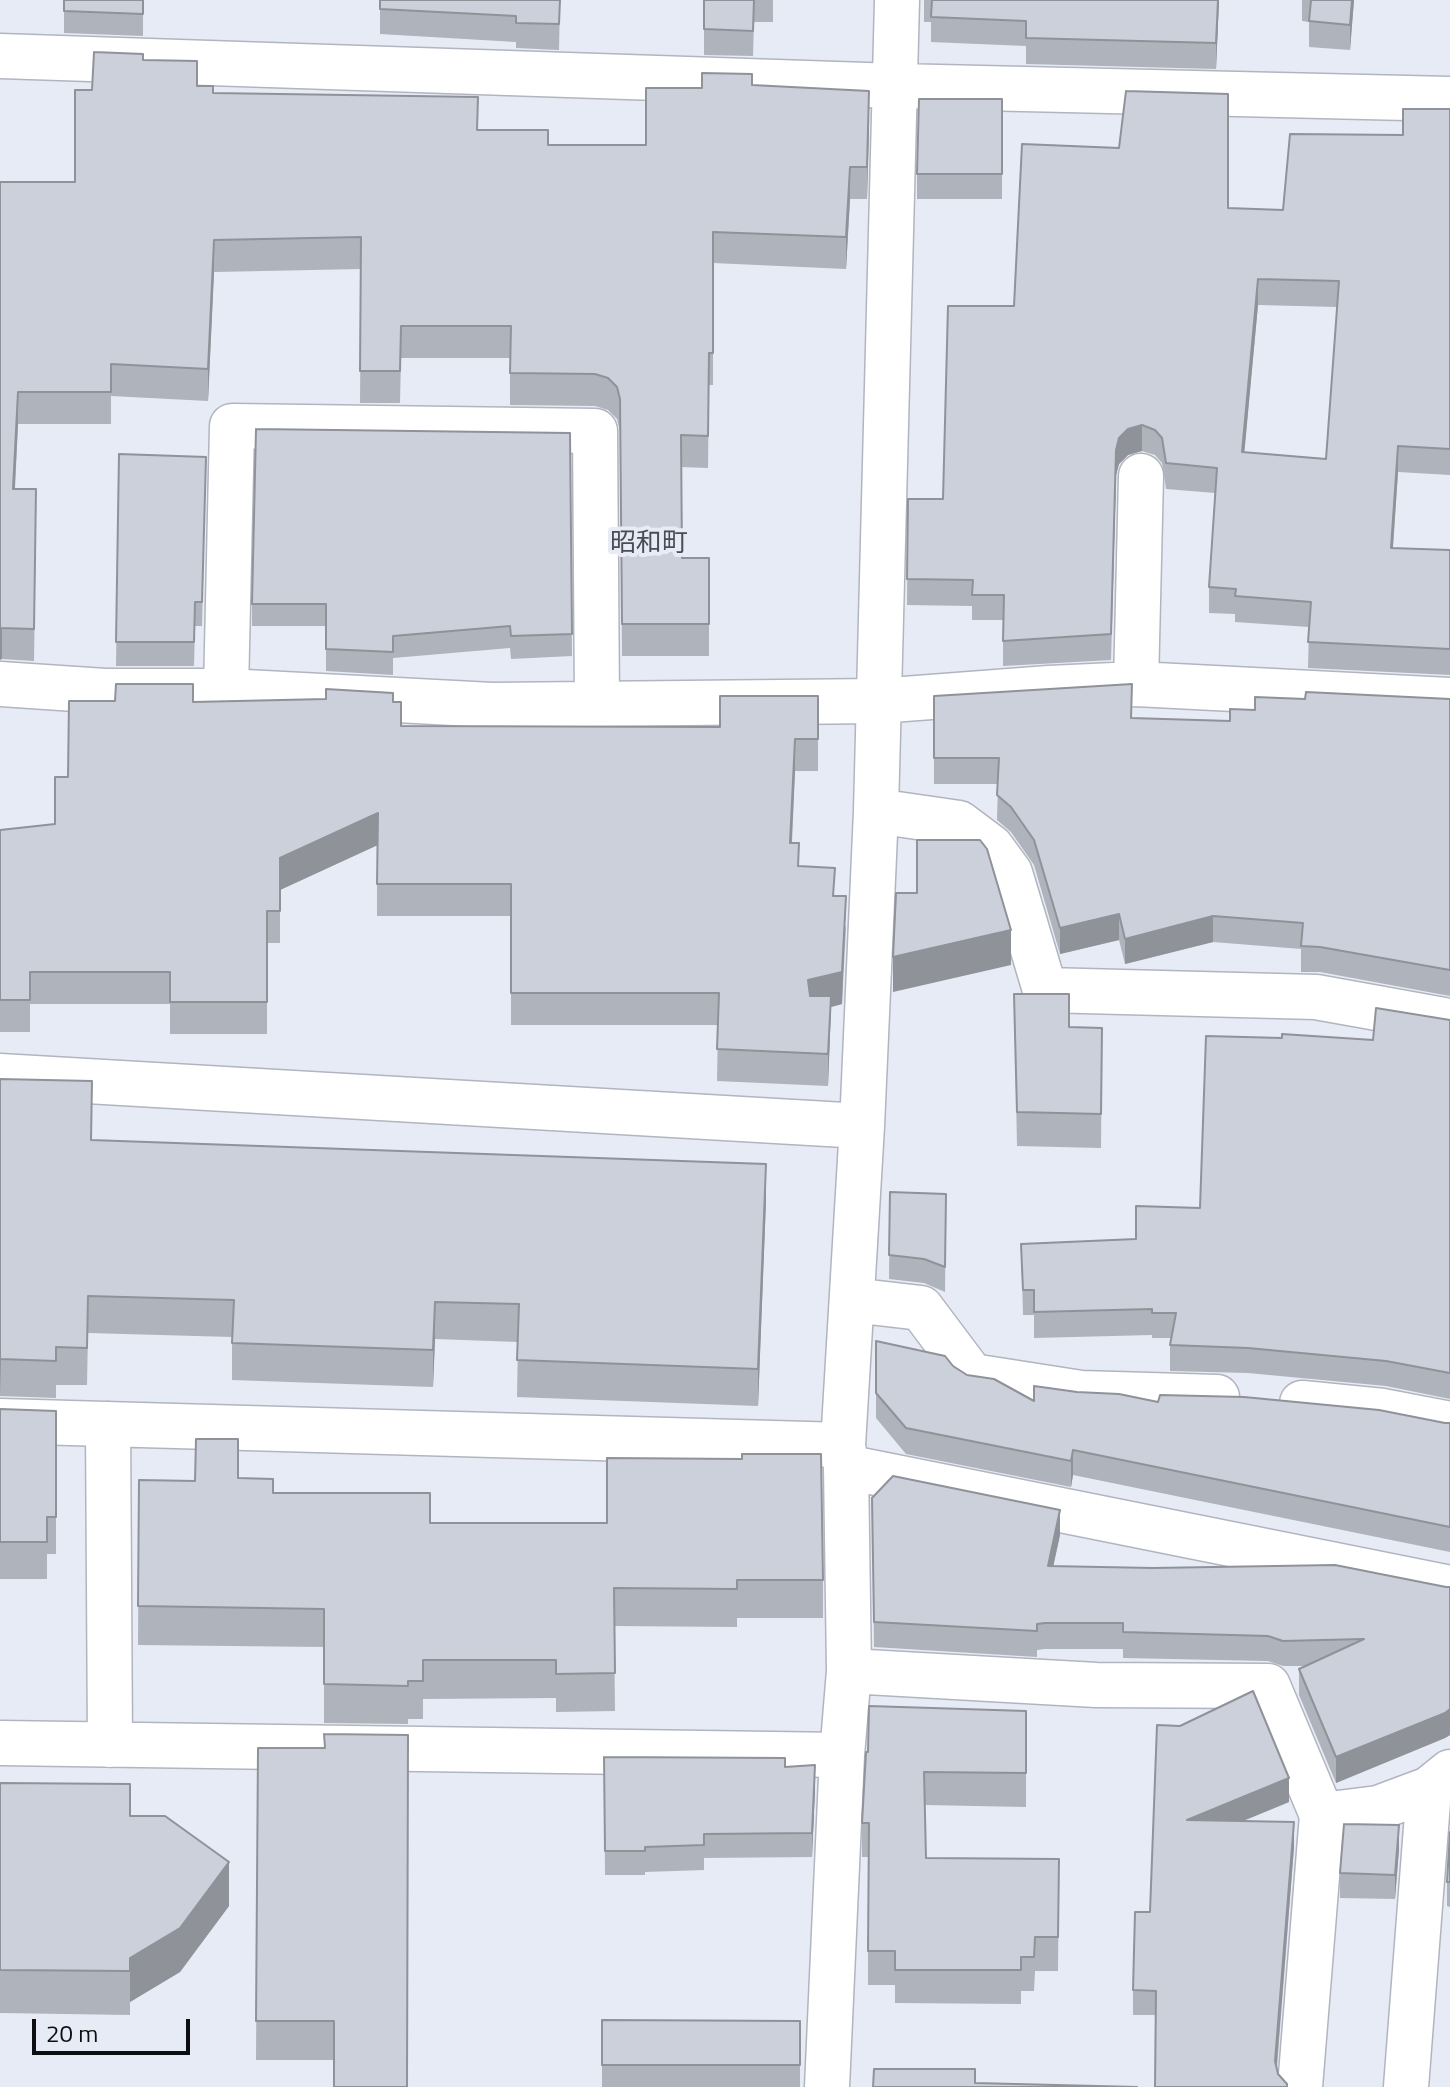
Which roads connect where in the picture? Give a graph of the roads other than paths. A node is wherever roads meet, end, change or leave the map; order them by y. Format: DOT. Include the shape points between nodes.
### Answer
graph roads {
  1 [pos="897,0"];
  2 [pos="0,56"];
  3 [pos="896,86"];
  4 [pos="1450,99"];
  5 [pos="1141,476"];
  6 [pos="0,684"];
  7 [pos="1136,684"];
  8 [pos="226,691"];
  9 [pos="1450,700"];
  10 [pos="878,701"];
  11 [pos="597,703"];
  12 [pos="876,811"];
  13 [pos="1450,1021"];
  14 [pos="0,1076"];
  15 [pos="862,1126"];
  16 [pos="852,1300"];
  17 [pos="0,1421"];
  18 [pos="108,1424"];
  19 [pos="1450,1424"];
  20 [pos="844,1456"];
  21 [pos="1450,1588"];
  22 [pos="849,1671"];
  23 [pos="0,1743"];
  24 [pos="110,1745"];
  25 [pos="842,1755"];
  26 [pos="1439,1780"];
  27 [pos="1322,1815"];
  28 [pos="827,2087"];
  29 [pos="1300,2087"];
  30 [pos="1406,2087"];
  1 -- 3 [label="street"];
  2 -- 3 [label="street"];
  3 -- 4 [label="street"];
  3 -- 10 [label="street"];
  5 -- 7 [label="street"];
  6 -- 8 [label="street"];
  7 -- 9 [label="street"];
  7 -- 10 [label="street"];
  8 -- 11 [label="street" via="492,705"];
  8 -- 11 [label="street" via="232,426 595,431"];
  10 -- 11 [label="street"];
  10 -- 12 [label="street"];
  12 -- 13 [label="street" via="959,823 991,847 1010,873 1045,990 1316,997"];
  12 -- 15 [label="street"];
  14 -- 15 [label="street"];
  15 -- 16 [label="street"];
  16 -- 19 [label="street" via="921,1308 972,1376 1081,1393 1246,1398 1383,1411"];
  16 -- 20 [label="street"];
  17 -- 18 [label="street"];
  18 -- 20 [label="street"];
  18 -- 24 [label="street"];
  20 -- 21 [label="street"];
  20 -- 22 [label="street"];
  22 -- 25 [label="street"];
  22 -- 27 [label="street" via="1096,1685 1268,1686"];
  23 -- 24 [label="street"];
  24 -- 25 [label="street"];
  25 -- 28 [label="street"];
  26 -- 27 [label="street" via="1378,1808"];
  26 -- 30 [label="street"];
  27 -- 29 [label="street"];
}
